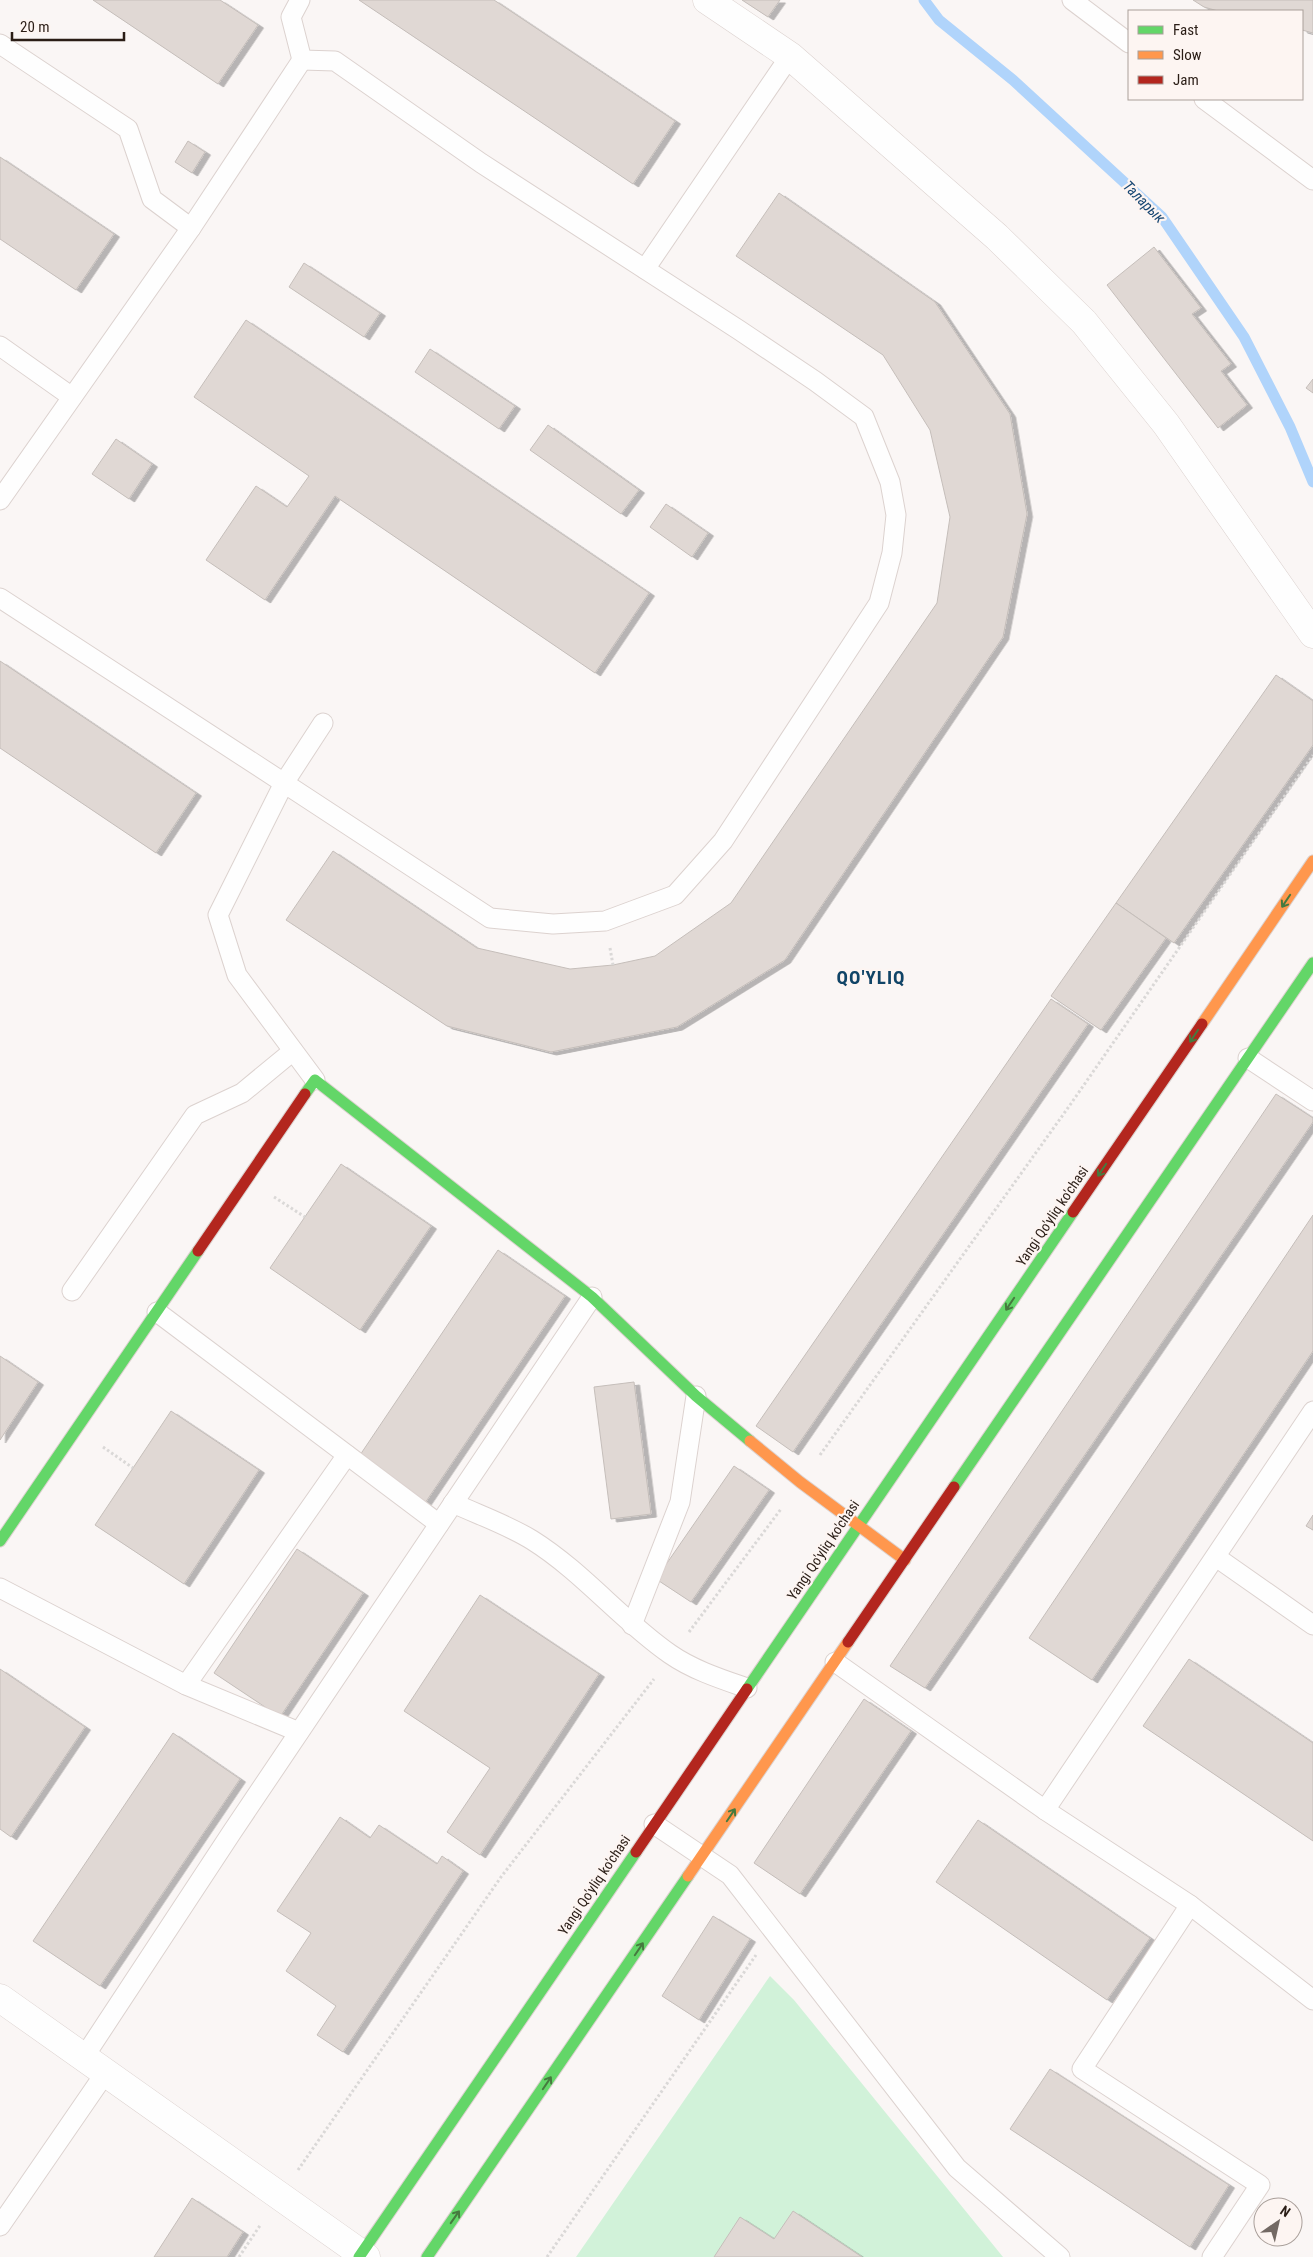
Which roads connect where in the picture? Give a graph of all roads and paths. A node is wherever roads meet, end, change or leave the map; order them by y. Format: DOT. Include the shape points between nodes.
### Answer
graph roads {
  1 [pos="300,0"];
  2 [pos="707,0"];
  3 [pos="1072,0"];
  4 [pos="1128,42"];
  5 [pos="0,44"];
  6 [pos="790,56"];
  7 [pos="302,60"];
  8 [pos="1205,100"];
  9 [pos="1313,180"];
  10 [pos="191,228"];
  11 [pos="645,268"];
  12 [pos="0,346"];
  13 [pos="72,397"];
  14 [pos="0,500"];
  15 [pos="0,598"];
  16 [pos="1313,634"];
  17 [pos="323,723"];
  18 [pos="284,783"];
  19 [pos="1313,861"];
  20 [pos="1313,963"];
  21 [pos="293,1051"];
  22 [pos="1248,1058"];
  23 [pos="315,1080"];
  24 [pos="1313,1101"];
  25 [pos="72,1291"];
  26 [pos="592,1297"];
  27 [pos="157,1312"];
  28 [pos="696,1396"];
  29 [pos="1313,1411"];
  30 [pos="347,1455"];
  31 [pos="453,1503"];
  32 [pos="439,1524"];
  33 [pos="858,1525"];
  34 [pos="0,1541"];
  35 [pos="1216,1557"];
  36 [pos="905,1560"];
  37 [pos="0,1588"];
  38 [pos="632,1625"];
  39 [pos="1313,1625"];
  40 [pos="835,1662"];
  41 [pos="186,1685"];
  42 [pos="747,1688"];
  43 [pos="299,1732"];
  44 [pos="1045,1810"];
  45 [pos="654,1824"];
  46 [pos="702,1857"];
  47 [pos="1190,1905"];
  48 [pos="757,1953"];
  49 [pos="0,1998"];
  50 [pos="1313,2000"];
  51 [pos="95,2065"];
  52 [pos="0,2226"];
  53 [pos="362,2256"];
  54 [pos="427,2257"];
  55 [pos="547,2257"];
  56 [pos="1060,2257"];
  57 [pos="1212,2257"];
  1 -- 7 [label="lane" via="291,17"];
  2 -- 6 [label="street"];
  3 -- 4 [label="lane"];
  5 -- 10 [label="lane" via="128,129 152,199"];
  6 -- 11 [label="lane"];
  6 -- 16 [label="street" via="997,237 1084,322 1166,424"];
  7 -- 10 [label="lane"];
  7 -- 11 [label="lane" via="335,61 481,163"];
  8 -- 9 [label="lane"];
  10 -- 13 [label="lane"];
  11 -- 18 [label="lane" via="864,417 890,482 896,515 892,553 880,603 723,841 675,896 605,921 553,924 490,918"];
  12 -- 13 [label="lane"];
  13 -- 14 [label="lane"];
  15 -- 18 [label="lane"];
  17 -- 18 [label="lane"];
  18 -- 21 [label="lane" via="218,915 237,975"];
  19 -- 33 [label="main road, Yangi Qo'yliq ko'chasi, one-way"];
  20 -- 22 [label="main road"];
  21 -- 23 [label="lane"];
  21 -- 25 [label="lane" via="242,1093 195,1115"];
  22 -- 24 [label="lane"];
  22 -- 36 [label="main road"];
  23 -- 26 [label="main road"];
  23 -- 27 [label="main road"];
  26 -- 28 [label="main road"];
  26 -- 31 [label="lane"];
  27 -- 30 [label="lane"];
  27 -- 34 [label="main road"];
  28 -- 33 [label="main road"];
  28 -- 38 [label="lane" via="680,1502"];
  29 -- 35 [label="lane"];
  30 -- 32 [label="lane"];
  30 -- 41 [label="lane"];
  31 -- 32 [label="lane"];
  31 -- 38 [label="lane" via="532,1540 586,1580"];
  32 -- 43 [label="lane"];
  33 -- 36 [label="main road"];
  33 -- 42 [label="main road, Yangi Qo'yliq ko'chasi"];
  35 -- 39 [label="lane"];
  35 -- 44 [label="lane"];
  36 -- 40 [label="main road"];
  37 -- 41 [label="lane"];
  38 -- 42 [label="lane" via="672,1656"];
  40 -- 44 [label="lane"];
  46 -- 40 [label="main road, one-way"];
  41 -- 43 [label="lane"];
  42 -- 45 [label="main road, Yangi Qo'yliq ko'chasi"];
  43 -- 51 [label="lane"];
  44 -- 47 [label="lane"];
  45 -- 46 [label="lane"];
  45 -- 53 [label="main road, Yangi Qo'yliq ko'chasi"];
  54 -- 46 [label="main road, one-way"];
  46 -- 56 [label="lane" via="730,1875 957,2168"];
  47 -- 50 [label="lane"];
  47 -- 57 [label="lane" via="1082,2069 1260,2185"];
  48 -- 55 [label="path"];
  49 -- 51 [label="street"];
  51 -- 52 [label="lane"];
  51 -- 53 [label="street"];
}
